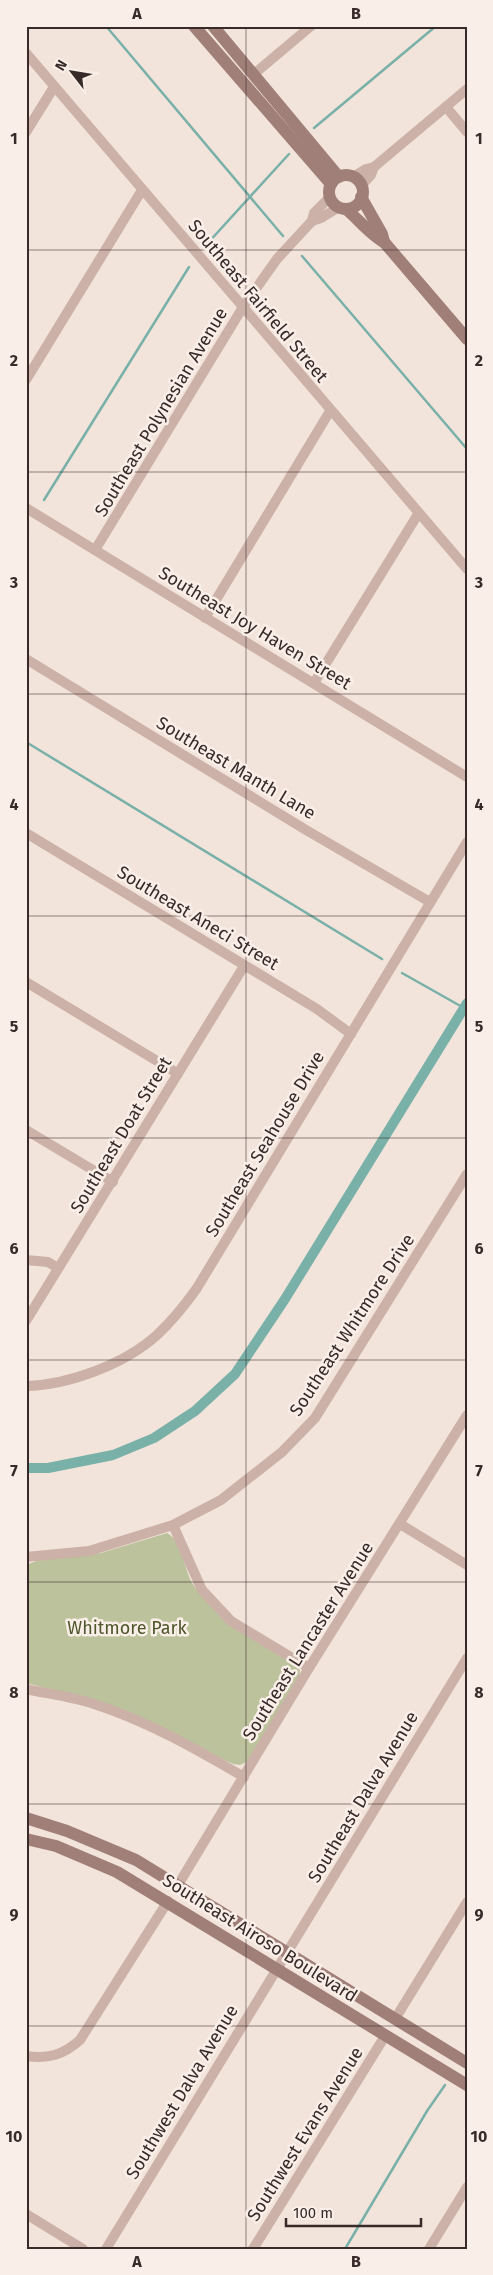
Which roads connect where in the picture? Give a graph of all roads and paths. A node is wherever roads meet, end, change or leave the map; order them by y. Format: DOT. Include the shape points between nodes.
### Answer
graph roads {
  1 [pos="194,26"];
  2 [pos="213,26"];
  3 [pos="311,26"];
  4 [pos="26,53"];
  5 [pos="254,74"];
  6 [pos="54,87"];
  7 [pos="467,89"];
  8 [pos="446,107"];
  9 [pos="26,132"];
  10 [pos="467,132"];
  11 [pos="335,180"];
  12 [pos="359,187"];
  13 [pos="142,190"];
  14 [pos="330,197"];
  15 [pos="342,208"];
  16 [pos="312,221"];
  17 [pos="384,242"];
  18 [pos="244,307"];
  19 [pos="467,339"];
  20 [pos="26,380"];
  21 [pos="330,411"];
  22 [pos="26,508"];
  23 [pos="418,514"];
  24 [pos="95,550"];
  25 [pos="467,569"];
  26 [pos="205,618"];
  27 [pos="26,659"];
  28 [pos="314,683"];
  29 [pos="467,777"];
  30 [pos="26,833"];
  31 [pos="467,842"];
  32 [pos="430,902"];
  33 [pos="244,966"];
  34 [pos="26,982"];
  35 [pos="351,1034"];
  36 [pos="177,1073"];
  37 [pos="26,1130"];
  38 [pos="467,1174"];
  39 [pos="113,1182"];
  40 [pos="26,1260"];
  41 [pos="58,1268"];
  42 [pos="26,1321"];
  43 [pos="26,1386"];
  44 [pos="467,1415"];
  45 [pos="400,1524"];
  46 [pos="173,1525"];
  47 [pos="26,1557"];
  48 [pos="467,1565"];
  49 [pos="467,1658"];
  50 [pos="309,1668"];
  51 [pos="26,1689"];
  52 [pos="244,1776"];
  53 [pos="26,1818"];
  54 [pos="26,1839"];
  55 [pos="178,1885"];
  56 [pos="168,1901"];
  57 [pos="467,1902"];
  58 [pos="286,1953"];
  59 [pos="277,1968"];
  60 [pos="394,2019"];
  61 [pos="385,2036"];
  62 [pos="26,2056"];
  63 [pos="467,2063"];
  64 [pos="467,2086"];
  65 [pos="467,2187"];
  66 [pos="26,2214"];
  67 [pos="83,2249"];
  68 [pos="106,2249"];
  69 [pos="254,2249"];
  70 [pos="429,2249"];
  1 -- 11 [label="main road"];
  2 -- 5 [label="main road"];
  3 -- 5 [label="street"];
  4 -- 6 [label="street, Southeast Fairfield Street"];
  5 -- 11 [label="main road"];
  6 -- 9 [label="street"];
  6 -- 13 [label="street, Southeast Fairfield Street"];
  7 -- 8 [label="street"];
  8 -- 10 [label="street"];
  8 -- 12 [label="street" via="374,167"];
  11 -- 12 [label="main road"];
  11 -- 14 [label="main road"];
  12 -- 15 [label="main road" via="356,206"];
  12 -- 17 [label="main road"];
  13 -- 18 [label="street, Southeast Fairfield Street"];
  13 -- 20 [label="street"];
  14 -- 15 [label="main road"];
  14 -- 16 [label="street, Southeast Polynesian Avenue" via="314,212"];
  15 -- 16 [label="street, Southeast Polynesian Avenue"];
  15 -- 17 [label="main road"];
  16 -- 18 [label="street, Southeast Polynesian Avenue" via="277,259"];
  17 -- 19 [label="main road"];
  18 -- 21 [label="street, Southeast Fairfield Street"];
  18 -- 24 [label="street, Southeast Polynesian Avenue"];
  21 -- 23 [label="street, Southeast Fairfield Street"];
  21 -- 26 [label="street"];
  22 -- 24 [label="street, Southeast Joy Haven Street"];
  23 -- 25 [label="street, Southeast Fairfield Street"];
  23 -- 28 [label="street"];
  24 -- 26 [label="street, Southeast Joy Haven Street"];
  26 -- 28 [label="street, Southeast Joy Haven Street"];
  27 -- 32 [label="street, Southeast Manth Lane"];
  28 -- 29 [label="street, Southeast Joy Haven Street"];
  30 -- 33 [label="street, Southeast Aneci Street"];
  31 -- 32 [label="street, Southeast Seahouse Drive"];
  32 -- 35 [label="street, Southeast Seahouse Drive"];
  33 -- 35 [label="street, Southeast Aneci Street" via="317,1009"];
  33 -- 36 [label="street, Southeast Doat Street"];
  34 -- 36 [label="street"];
  35 -- 43 [label="street, Southeast Seahouse Drive" via="197,1288 177,1315 156,1336 107,1366 58,1382"];
  36 -- 39 [label="street, Southeast Doat Street"];
  37 -- 39 [label="street"];
  38 -- 46 [label="street, Southeast Whitmore Drive" via="315,1418 282,1452 221,1500"];
  39 -- 41 [label="street, Southeast Doat Street"];
  40 -- 41 [label="street" via="48,1262"];
  41 -- 42 [label="street, Southeast Doat Street"];
  44 -- 45 [label="street, Southeast Lancaster Avenue"];
  45 -- 48 [label="street"];
  45 -- 50 [label="street, Southeast Lancaster Avenue"];
  46 -- 47 [label="street, Southeast Whitmore Drive" via="89,1551"];
  46 -- 50 [label="street" via="202,1590 231,1620"];
  49 -- 58 [label="street, Southeast Dalva Avenue"];
  50 -- 52 [label="street, Southeast Lancaster Avenue"];
  51 -- 52 [label="street" via="94,1704 130,1718"];
  52 -- 55 [label="street, Southeast Lancaster Avenue"];
  53 -- 55 [label="main road, Southeast Airoso Boulevard" via="100,1844 136,1860"];
  54 -- 56 [label="main road, Southeast Airoso Boulevard" via="56,1846 90,1860"];
  55 -- 58 [label="main road, Southeast Airoso Boulevard"];
  56 -- 59 [label="main road, Southeast Airoso Boulevard"];
  56 -- 62 [label="street" via="80,2040 67,2051 42,2058"];
  57 -- 60 [label="street"];
  58 -- 59 [label="street, Southwest Dalva Avenue"];
  58 -- 60 [label="main road, Southeast Airoso Boulevard"];
  59 -- 61 [label="main road, Southeast Airoso Boulevard"];
  59 -- 68 [label="street, Southwest Dalva Avenue"];
  60 -- 63 [label="main road, Southeast Airoso Boulevard"];
  61 -- 64 [label="main road, Southeast Airoso Boulevard"];
  61 -- 69 [label="street, Southwest Evans Avenue"];
  65 -- 70 [label="street"];
  66 -- 67 [label="street"];
}
